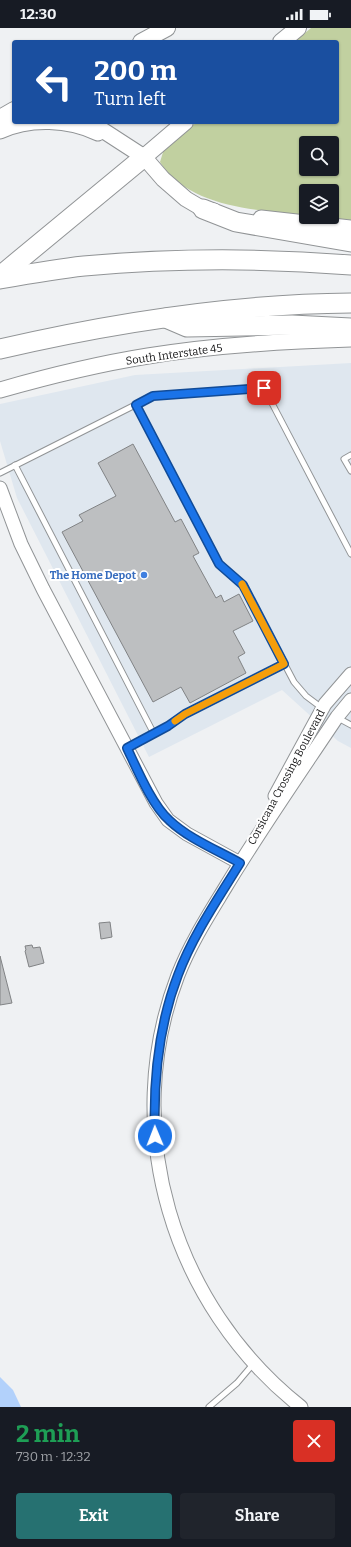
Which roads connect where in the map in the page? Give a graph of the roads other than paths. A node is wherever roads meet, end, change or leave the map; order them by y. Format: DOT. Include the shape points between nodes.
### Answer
graph roads {
  1 [pos="168,28"];
  2 [pos="298,28"];
  3 [pos="146,40"];
  4 [pos="283,40"];
  5 [pos="12,111"];
  6 [pos="0,118"];
  7 [pos="23,124"];
  8 [pos="72,124"];
  9 [pos="93,124"];
  10 [pos="183,124"];
  11 [pos="0,131"];
  12 [pos="124,145"];
  13 [pos="144,157"];
  14 [pos="203,209"];
  15 [pos="351,228"];
  16 [pos="351,242"];
  17 [pos="351,265"];
  18 [pos="0,277"];
  19 [pos="351,303"];
  20 [pos="162,317"];
  21 [pos="351,328"];
  22 [pos="351,339"];
  23 [pos="0,349"];
  24 [pos="0,390"];
  25 [pos="136,405"];
  26 [pos="351,455"];
  27 [pos="15,465"];
  28 [pos="351,471"];
  29 [pos="0,473"];
  30 [pos="0,488"];
  31 [pos="351,554"];
  32 [pos="284,664"];
  33 [pos="351,674"];
  34 [pos="351,700"];
  35 [pos="322,708"];
  36 [pos="337,717"];
  37 [pos="351,725"];
  38 [pos="154,734"];
  39 [pos="127,748"];
  40 [pos="240,863"];
  41 [pos="254,1363"];
  42 [pos="209,1407"];
  43 [pos="301,1407"];
  1 -- 3 [label="main road"];
  2 -- 4 [label="main road"];
  5 -- 6 [label="main road"];
  7 -- 11 [label="main road"];
  8 -- 12 [label="main road" via="86,127"];
  9 -- 12 [label="main road"];
  10 -- 13 [label="main road"];
  12 -- 13 [label="main road"];
  13 -- 14 [label="main road" via="174,190"];
  13 -- 18 [label="highway"];
  14 -- 15 [label="main road"];
  14 -- 16 [label="highway" via="236,222"];
  17 -- 18 [label="highway" via="290,260 188,260 84,266"];
  19 -- 20 [label="highway" via="250,307"];
  20 -- 21 [label="highway" via="187,327 278,325"];
  20 -- 23 [label="highway" via="61,334"];
  22 -- 24 [label="main road, South Interstate 45" via="293,340 148,356 51,376"];
  25 -- 27 [label="lane"];
  25 -- 31 [label="lane" via="153,396 264,388"];
  25 -- 32 [label="lane" via="219,564 243,585"];
  26 -- 28 [label="lane" via="344,459"];
  27 -- 29 [label="lane"];
  27 -- 38 [label="lane"];
  30 -- 39 [label="street" via="21,544 42,589"];
  32 -- 35 [label="lane" via="306,696"];
  32 -- 38 [label="lane" via="185,714"];
  33 -- 35 [label="street, Corsicana Crossing Boulevard"];
  34 -- 36 [label="street, Corsicana Crossing Boulevard"];
  35 -- 40 [label="street, Corsicana Crossing Boulevard"];
  36 -- 37 [label="lane"];
  36 -- 40 [label="street, Corsicana Crossing Boulevard"];
  38 -- 39 [label="lane"];
  39 -- 40 [label="street" via="156,803 168,820 187,834"];
  40 -- 41 [label="street, Corsicana Crossing Boulevard" via="189,949 178,974 162,1027 154,1105 158,1166 173,1226 199,1284 223,1324"];
  41 -- 42 [label="lane"];
  41 -- 43 [label="street, Corsicana Crossing Boulevard" via="284,1394"];
}
